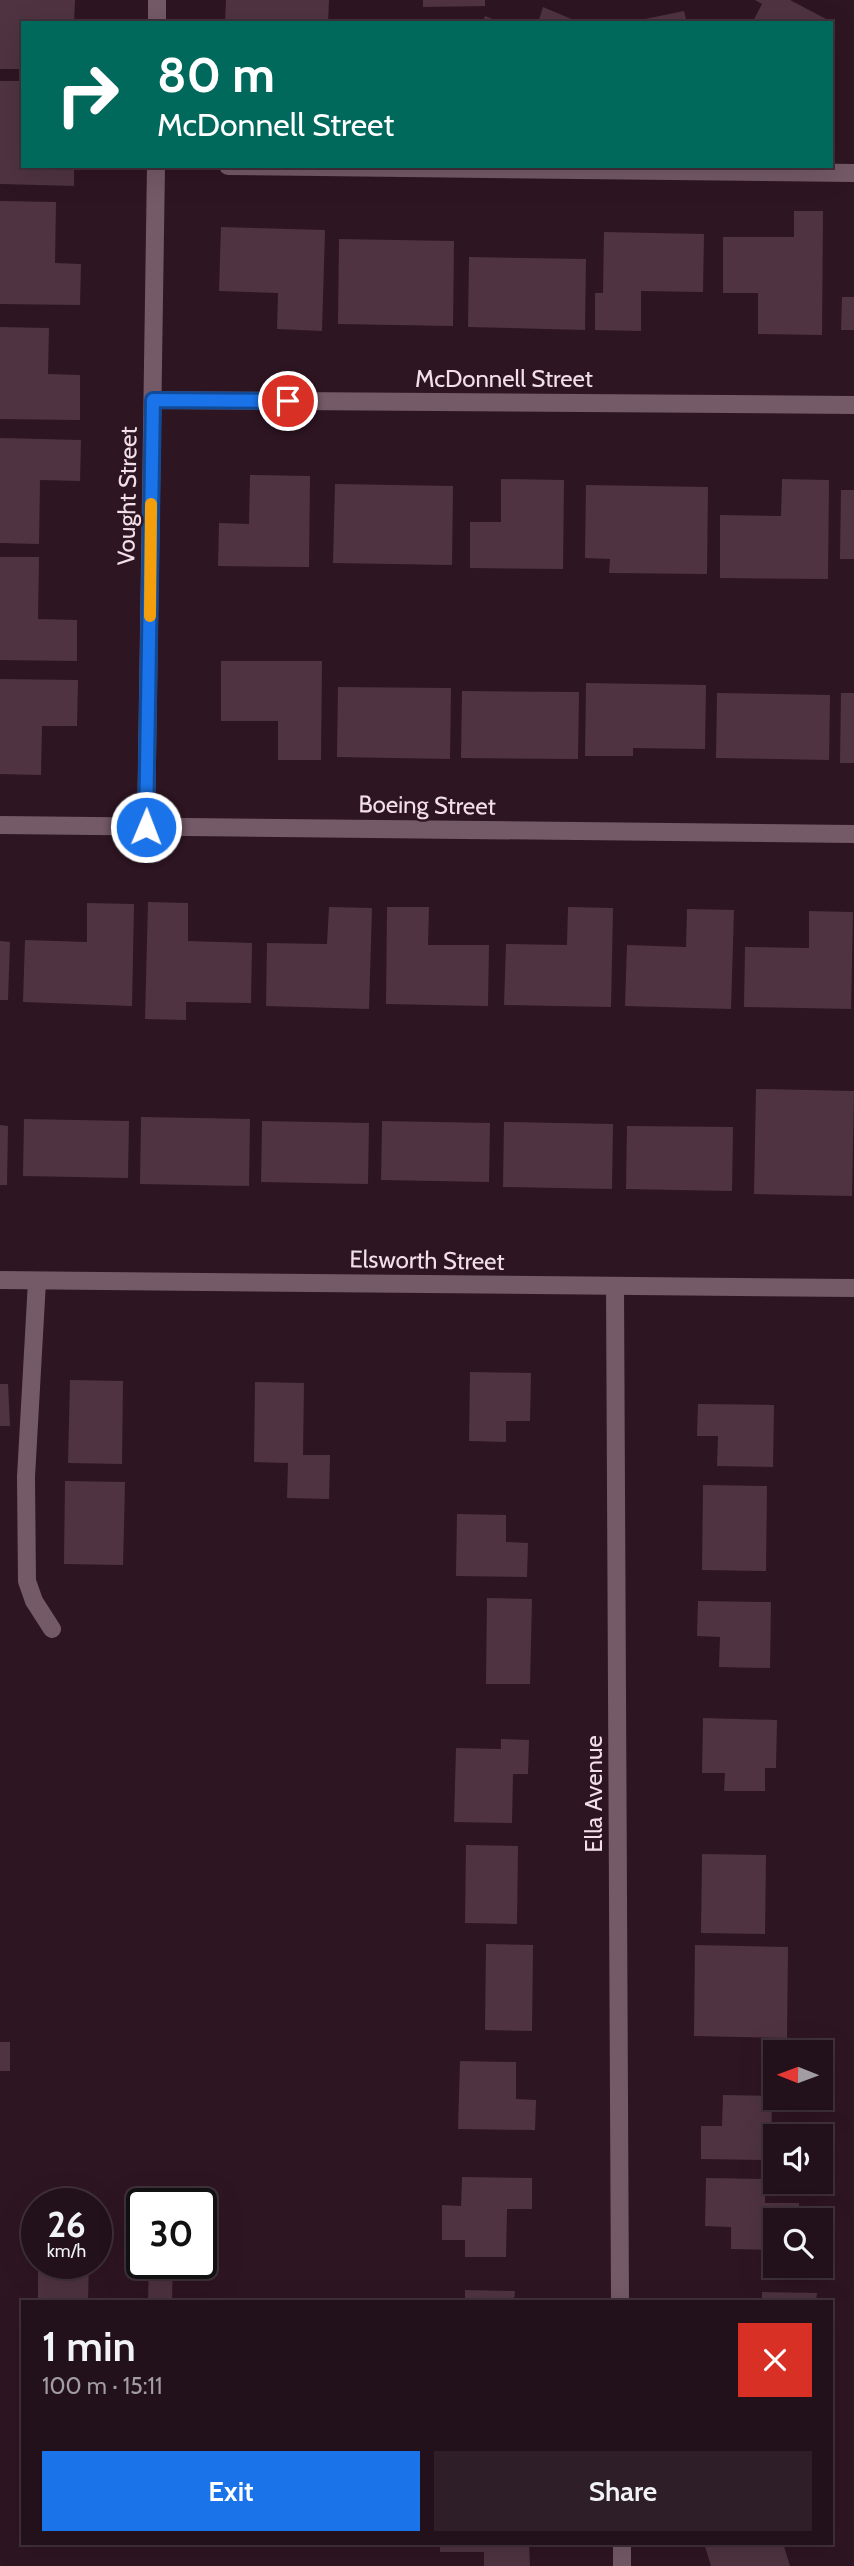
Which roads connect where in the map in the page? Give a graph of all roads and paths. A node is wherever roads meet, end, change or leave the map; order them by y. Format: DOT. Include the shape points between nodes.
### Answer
graph roads {
  1 [pos="157,0"];
  2 [pos="157,21"];
  3 [pos="156,168"];
  4 [pos="407,168"];
  5 [pos="854,173"];
  6 [pos="153,400"];
  7 [pos="854,405"];
  8 [pos="0,825"];
  9 [pos="146,827"];
  10 [pos="854,834"];
  11 [pos="0,1280"];
  12 [pos="37,1281"];
  13 [pos="615,1286"];
  14 [pos="854,1288"];
  15 [pos="52,1629"];
  16 [pos="620,2300"];
  17 [pos="622,2545"];
  18 [pos="622,2566"];
  1 -- 2 [label="street"];
  3 -- 6 [label="street, Vought Street"];
  4 -- 5 [label="street"];
  6 -- 7 [label="street, McDonnell Street"];
  6 -- 9 [label="street, Vought Street"];
  8 -- 9 [label="street, Boeing Street"];
  9 -- 10 [label="street, Boeing Street"];
  11 -- 12 [label="street, Elsworth Street"];
  12 -- 13 [label="street, Elsworth Street"];
  12 -- 15 [label="street" via="26,1477 27,1581"];
  13 -- 14 [label="street, Elsworth Street"];
  13 -- 16 [label="street, Ella Avenue"];
  17 -- 18 [label="street"];
}
